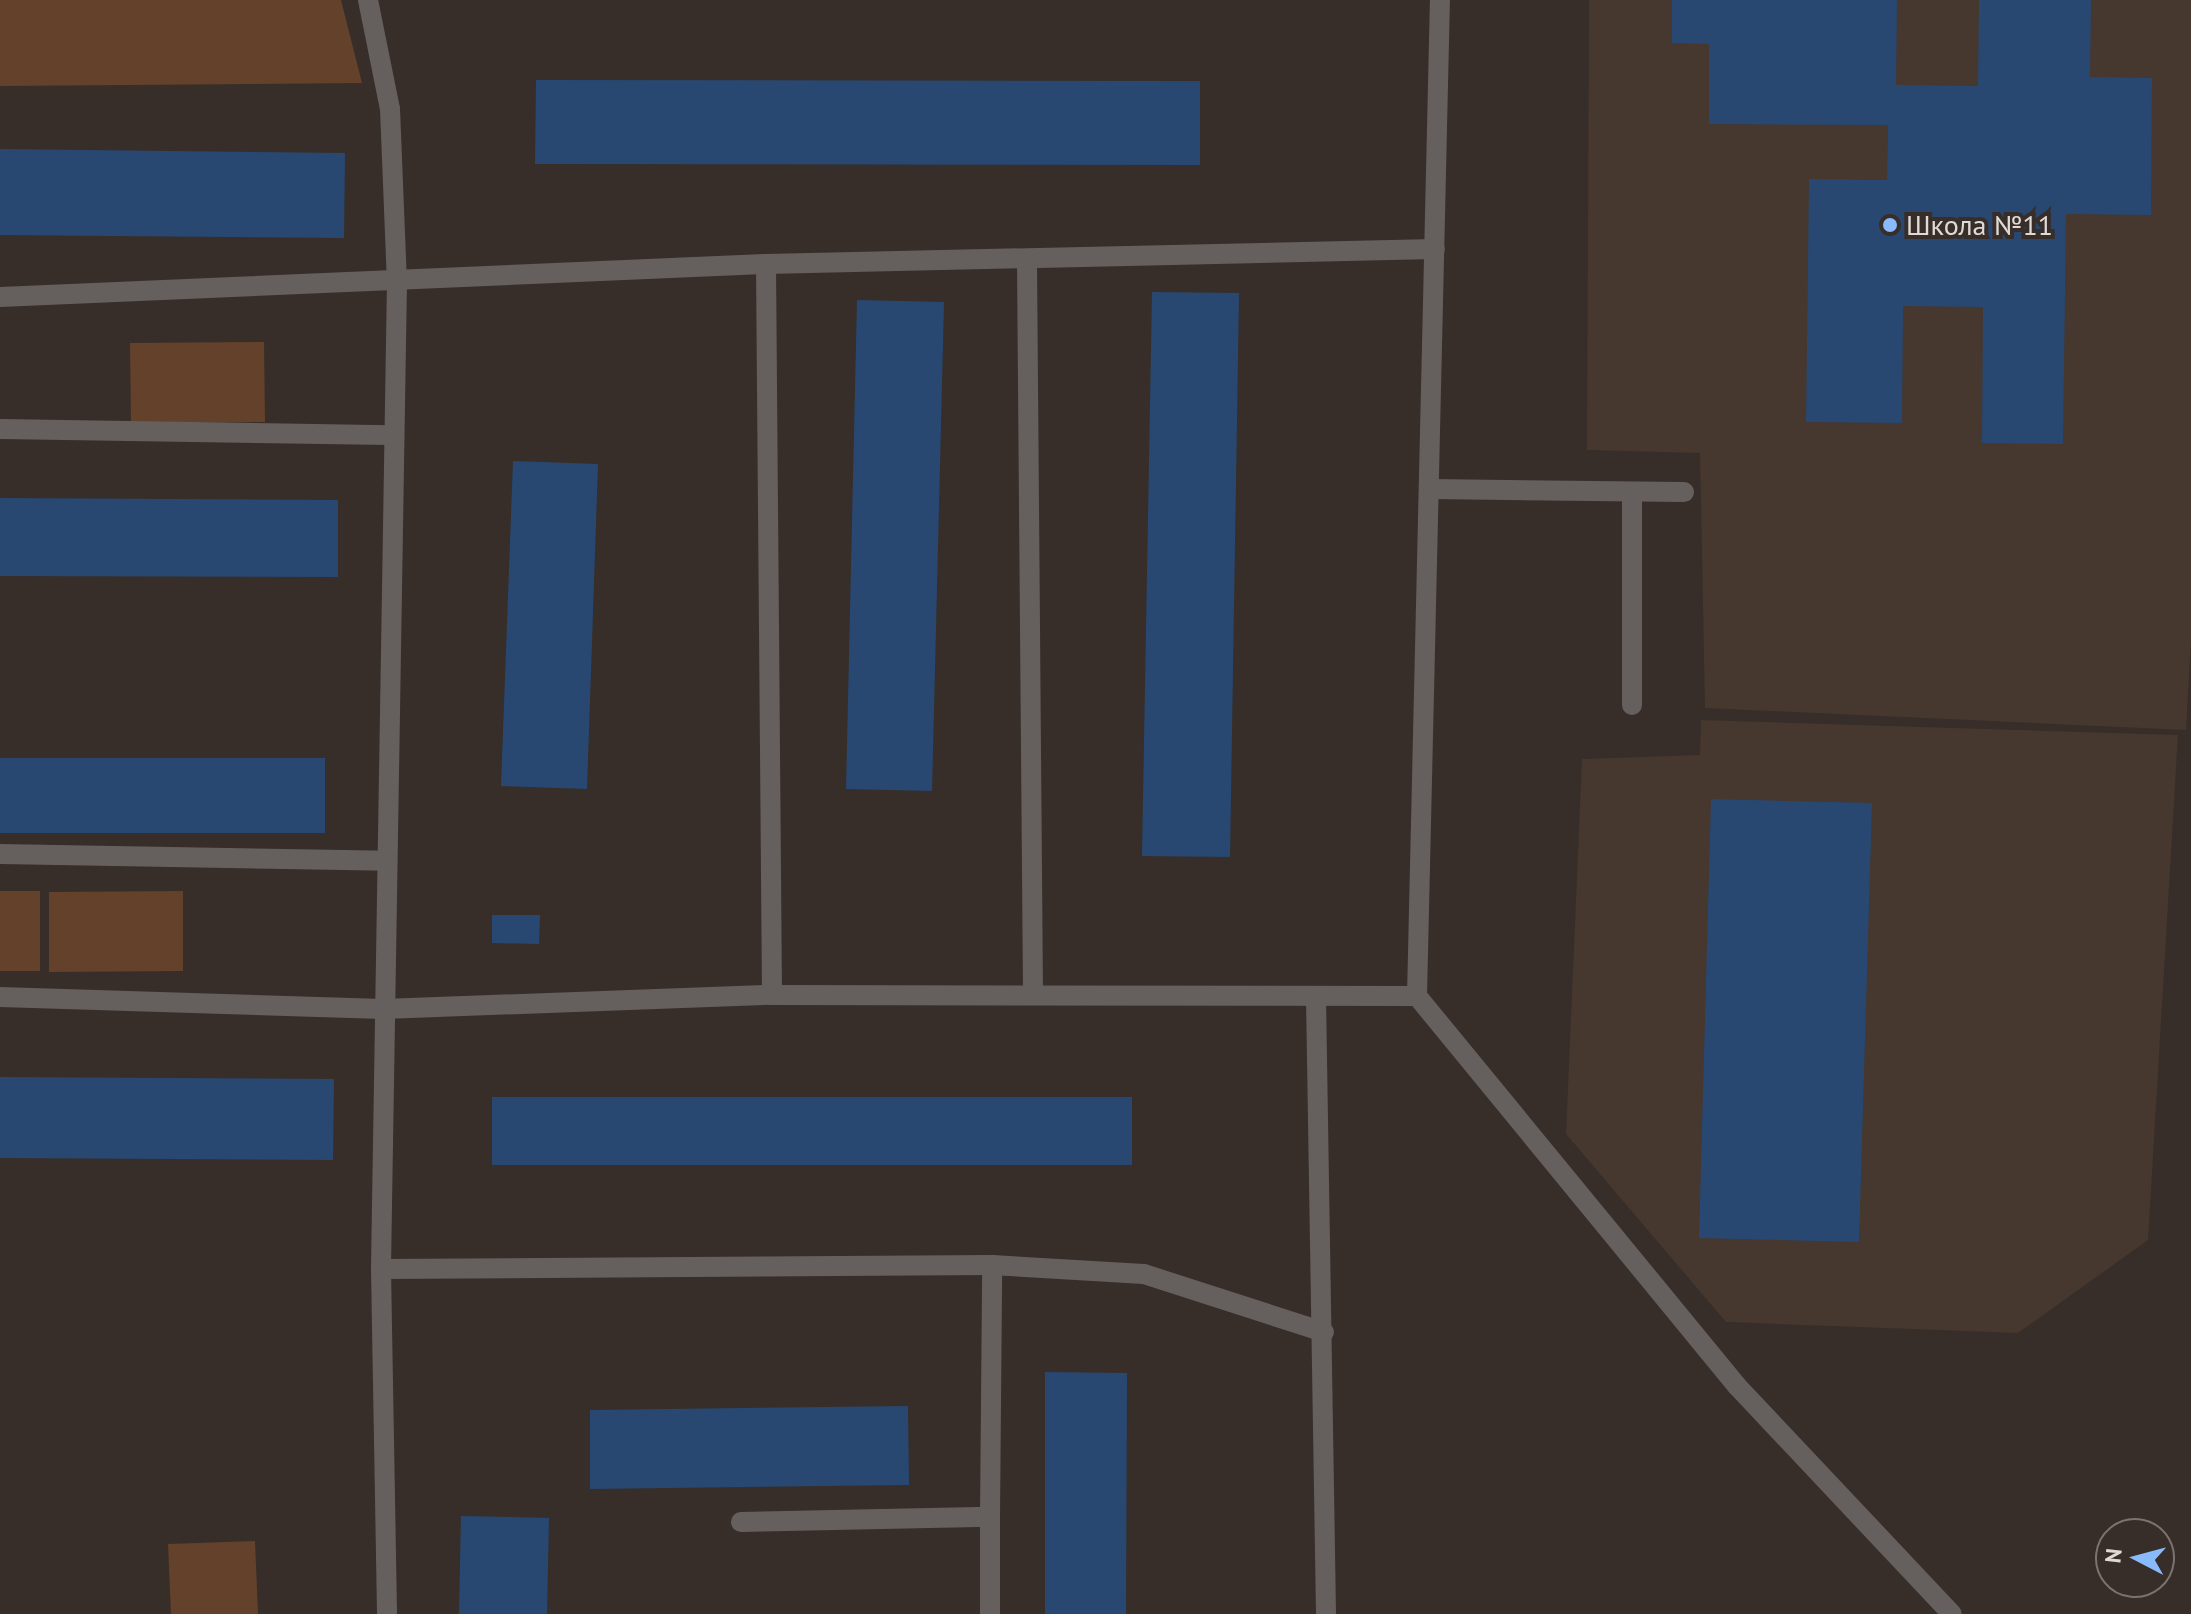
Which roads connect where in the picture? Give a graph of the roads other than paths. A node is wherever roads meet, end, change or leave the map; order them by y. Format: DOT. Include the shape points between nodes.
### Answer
graph roads {
  1 [pos="368,0"];
  2 [pos="1440,0"];
  3 [pos="1435,249"];
  4 [pos="1027,262"];
  5 [pos="766,264"];
  6 [pos="397,281"];
  7 [pos="0,297"];
  8 [pos="0,429"];
  9 [pos="390,435"];
  10 [pos="1430,489"];
  11 [pos="1684,492"];
  12 [pos="1632,493"];
  13 [pos="1632,705"];
  14 [pos="0,854"];
  15 [pos="387,861"];
  16 [pos="1033,994"];
  17 [pos="772,995"];
  18 [pos="1417,996"];
  19 [pos="0,997"];
  20 [pos="1316,997"];
  21 [pos="383,1009"];
  22 [pos="992,1265"];
  23 [pos="381,1269"];
  24 [pos="1324,1332"];
  25 [pos="990,1517"];
  26 [pos="741,1522"];
  27 [pos="387,1614"];
  28 [pos="990,1614"];
  29 [pos="1326,1614"];
  30 [pos="1952,1614"];
  1 -- 6 [label="street" via="390,109"];
  2 -- 3 [label="street"];
  3 -- 4 [label="street"];
  3 -- 10 [label="street"];
  4 -- 5 [label="street"];
  4 -- 16 [label="street"];
  5 -- 6 [label="street"];
  5 -- 17 [label="street"];
  6 -- 7 [label="street"];
  6 -- 9 [label="street"];
  8 -- 9 [label="street"];
  9 -- 15 [label="street"];
  10 -- 12 [label="street"];
  10 -- 18 [label="street"];
  11 -- 12 [label="street"];
  12 -- 13 [label="street"];
  14 -- 15 [label="street"];
  15 -- 21 [label="street"];
  16 -- 17 [label="street"];
  16 -- 20 [label="street"];
  17 -- 21 [label="street"];
  18 -- 20 [label="street"];
  18 -- 30 [label="street" via="1737,1386"];
  19 -- 21 [label="street"];
  20 -- 24 [label="street"];
  21 -- 23 [label="street"];
  22 -- 23 [label="street"];
  22 -- 24 [label="street" via="1144,1274"];
  22 -- 25 [label="street"];
  23 -- 27 [label="street"];
  24 -- 29 [label="street"];
  25 -- 26 [label="street"];
  25 -- 28 [label="street"];
}
